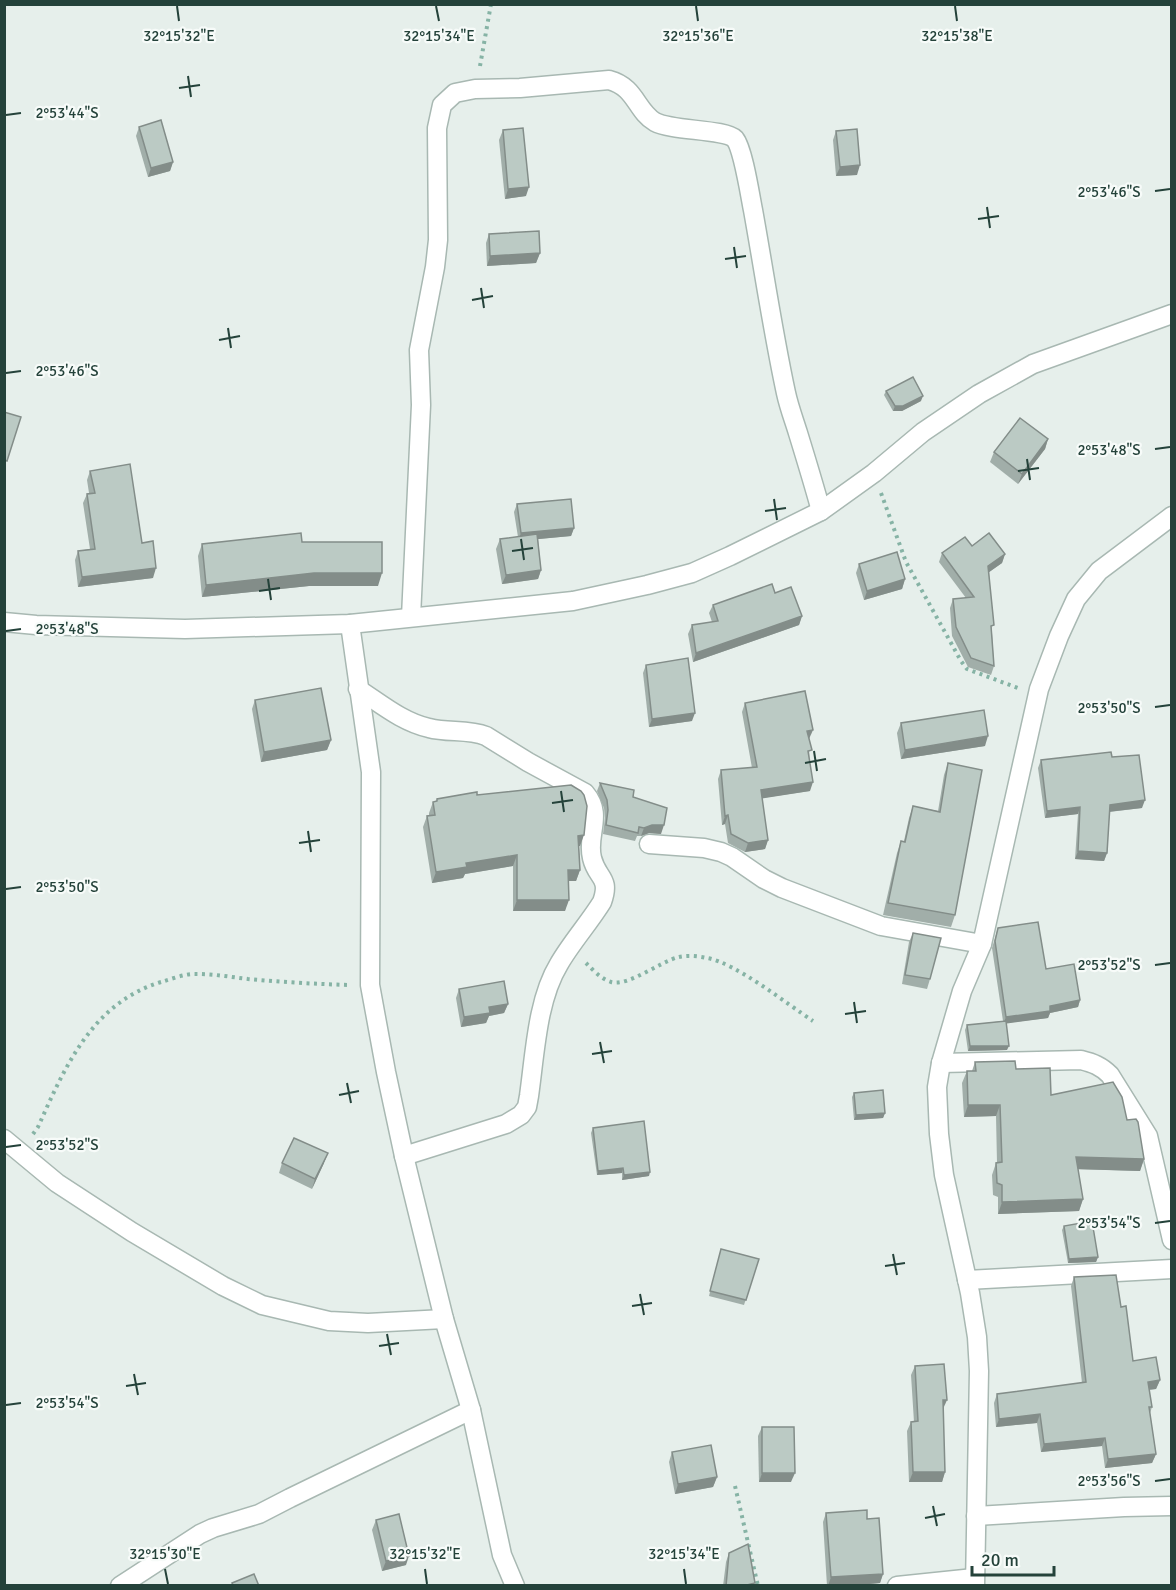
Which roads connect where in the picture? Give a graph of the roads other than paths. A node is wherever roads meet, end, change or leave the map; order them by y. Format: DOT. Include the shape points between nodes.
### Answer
graph roads {
  1 [pos="1172,314"];
  2 [pos="821,511"];
  3 [pos="1172,516"];
  4 [pos="411,618"];
  5 [pos="4,621"];
  6 [pos="350,624"];
  7 [pos="358,689"];
  8 [pos="649,844"];
  9 [pos="981,944"];
  10 [pos="941,1063"];
  11 [pos="4,1139"];
  12 [pos="404,1156"];
  13 [pos="1172,1240"];
  14 [pos="1172,1269"];
  15 [pos="967,1280"];
  16 [pos="444,1319"];
  17 [pos="471,1410"];
  18 [pos="1172,1506"];
  19 [pos="976,1516"];
  20 [pos="975,1582"];
  21 [pos="120,1586"];
  22 [pos="515,1586"];
  23 [pos="897,1586"];
  1 -- 2 [label="street" via="1033,364 979,394"];
  2 -- 4 [label="street" via="692,573 647,585 573,601"];
  2 -- 4 [label="street" via="786,395 749,192 735,140 657,123 626,87 609,80 454,93 442,105 437,128 438,240 419,350 421,405"];
  3 -- 9 [label="street" via="1099,571 1076,599 1059,636 1037,696"];
  4 -- 6 [label="street"];
  5 -- 6 [label="street" via="185,629"];
  6 -- 7 [label="street"];
  7 -- 12 [label="street" via="371,772 370,985"];
  7 -- 12 [label="street" via="401,717 428,728 486,736 585,793 594,816 592,860 606,891 558,964 548,988 529,1096 521,1114 506,1124"];
  8 -- 9 [label="street" via="721,852 782,888 881,926"];
  9 -- 10 [label="street" via="962,991"];
  10 -- 13 [label="street" via="1081,1060 1104,1069 1148,1136"];
  10 -- 15 [label="street" via="937,1087 940,1144"];
  11 -- 16 [label="street" via="57,1183 132,1232 262,1305 329,1320 368,1323"];
  12 -- 16 [label="street"];
  14 -- 15 [label="street"];
  15 -- 19 [label="street" via="978,1337"];
  16 -- 17 [label="street"];
  17 -- 21 [label="street" via="259,1515 200,1534"];
  17 -- 22 [label="street" via="502,1556"];
  18 -- 19 [label="street"];
  19 -- 20 [label="street"];
  20 -- 23 [label="street"];
}
